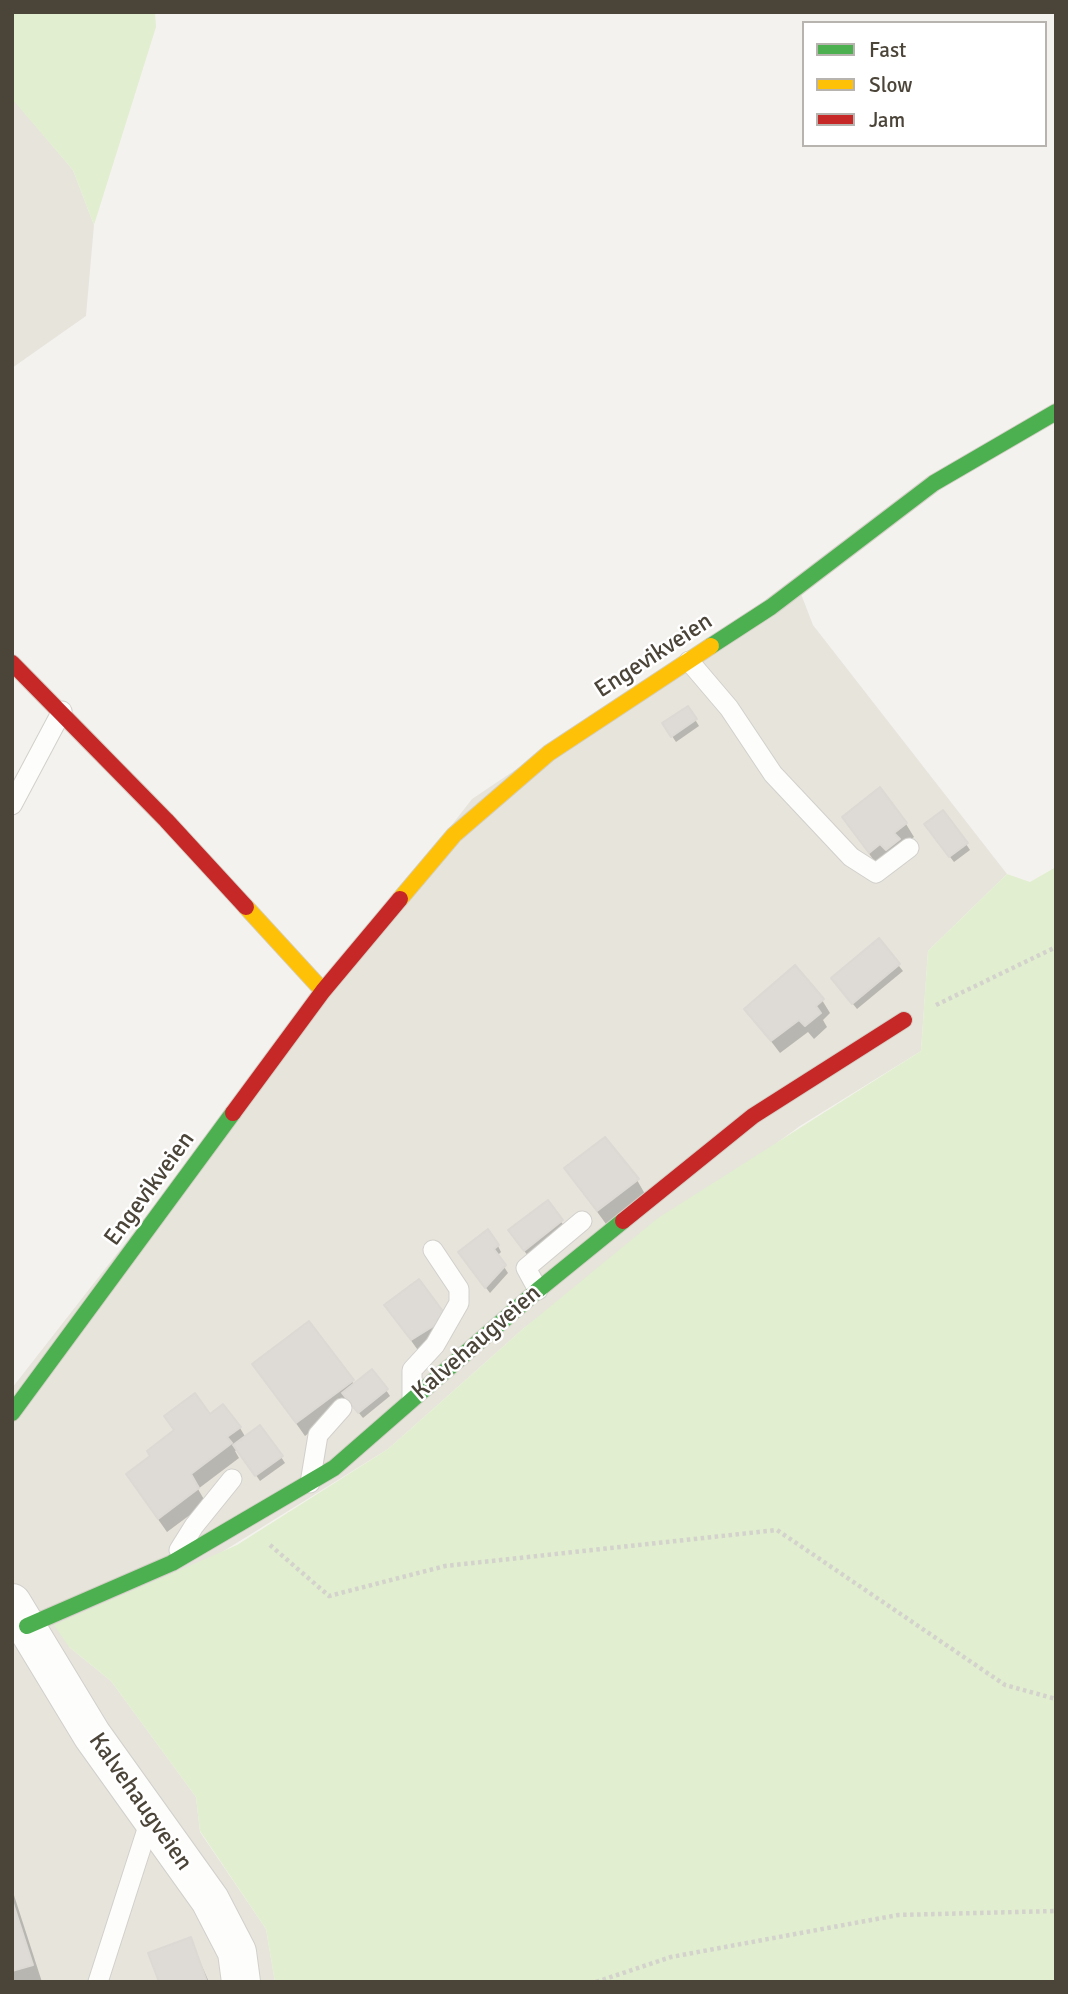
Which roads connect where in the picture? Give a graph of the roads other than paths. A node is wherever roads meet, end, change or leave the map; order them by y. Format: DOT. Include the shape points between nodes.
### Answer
graph roads {
  1 [pos="1056,412"];
  2 [pos="689,661"];
  3 [pos="12,663"];
  4 [pos="62,711"];
  5 [pos="12,805"];
  6 [pos="909,848"];
  7 [pos="323,991"];
  8 [pos="904,1020"];
  9 [pos="582,1221"];
  10 [pos="433,1250"];
  11 [pos="538,1290"];
  12 [pos="412,1398"];
  13 [pos="342,1408"];
  14 [pos="12,1413"];
  15 [pos="232,1479"];
  16 [pos="310,1484"];
  17 [pos="172,1563"];
  18 [pos="19,1614"];
  19 [pos="150,1820"];
  20 [pos="99,1982"];
  21 [pos="241,1982"];
  1 -- 2 [label="street, Engevikveien" via="934,483 771,607"];
  2 -- 6 [label="lane" via="729,708 773,774 851,857 876,873"];
  2 -- 7 [label="street, Engevikveien" via="549,753 454,835"];
  3 -- 4 [label="street"];
  4 -- 5 [label="lane"];
  4 -- 7 [label="street"];
  7 -- 14 [label="street, Engevikveien"];
  8 -- 11 [label="street, Kalvehaugveien" via="753,1116"];
  9 -- 11 [label="lane" via="527,1268"];
  10 -- 12 [label="lane" via="459,1289 459,1303 435,1345 412,1370"];
  11 -- 12 [label="street, Kalvehaugveien"];
  12 -- 16 [label="street, Kalvehaugveien" via="359,1448"];
  13 -- 16 [label="lane" via="318,1435"];
  15 -- 17 [label="lane" via="194,1526"];
  16 -- 17 [label="street, Kalvehaugveien"];
  17 -- 18 [label="street, Kalvehaugveien"];
  18 -- 19 [label="street, Kalvehaugveien"];
  19 -- 20 [label="lane"];
  19 -- 21 [label="street, Kalvehaugveien" via="210,1900 237,1952"];
}
